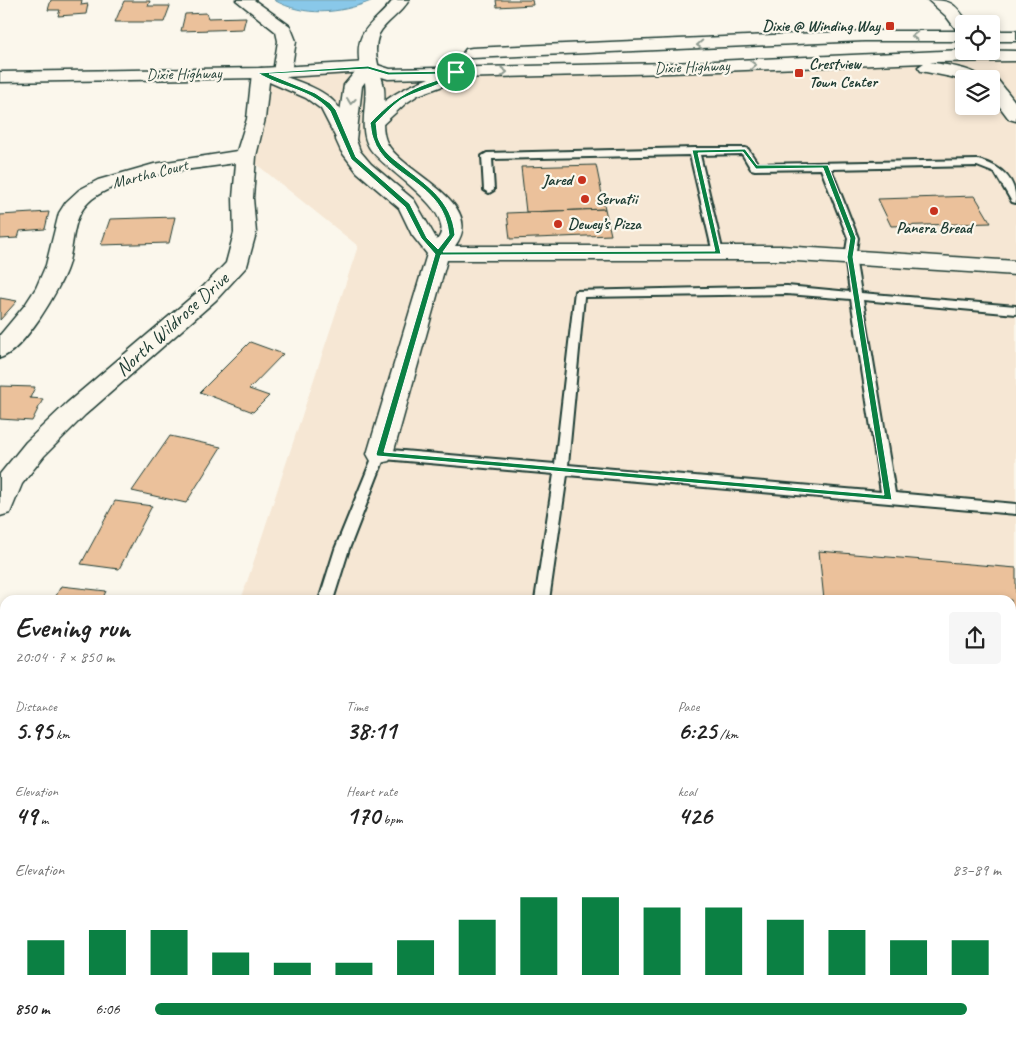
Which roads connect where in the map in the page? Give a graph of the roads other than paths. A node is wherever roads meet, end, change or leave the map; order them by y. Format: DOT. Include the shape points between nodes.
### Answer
graph roads {
  1 [pos="244,0"];
  2 [pos="401,0"];
  3 [pos="936,0"];
  4 [pos="955,16"];
  5 [pos="955,36"];
  6 [pos="1000,36"];
  7 [pos="1016,36"];
  8 [pos="1016,44"];
  9 [pos="1000,48"];
  10 [pos="459,54"];
  11 [pos="955,54"];
  12 [pos="1000,54"];
  13 [pos="390,56"];
  14 [pos="1016,56"];
  15 [pos="894,58"];
  16 [pos="368,67"];
  17 [pos="456,72"];
  18 [pos="955,72"];
  19 [pos="272,73"];
  20 [pos="0,77"];
  21 [pos="1000,95"];
  22 [pos="1016,115"];
  23 [pos="373,123"];
  24 [pos="346,140"];
  25 [pos="694,152"];
  26 [pos="246,156"];
  27 [pos="826,167"];
  28 [pos="489,190"];
  29 [pos="1016,200"];
  30 [pos="718,253"];
  31 [pos="438,254"];
  32 [pos="850,257"];
  33 [pos="1016,268"];
  34 [pos="856,296"];
  35 [pos="1016,310"];
  36 [pos="0,350"];
  37 [pos="380,454"];
  38 [pos="561,470"];
  39 [pos="5,479"];
  40 [pos="889,498"];
  41 [pos="0,506"];
  42 [pos="1016,509"];
  43 [pos="328,595"];
  44 [pos="543,595"];
  1 -- 19 [label="street, North Wildrose Drive" via="284,30 287,41"];
  2 -- 16 [label="street" via="371,34"];
  3 -- 4 [label="street"];
  5 -- 10 [label="street, Dixie Highway, one-way" via="864,36"];
  6 -- 7 [label="street"];
  8 -- 9 [label="street"];
  11 -- 15 [label="street, Dixie Highway"];
  12 -- 14 [label="street, Dixie Highway"];
  13 -- 16 [label="street, Dixie Highway"];
  17 -- 15 [label="street, Dixie Highway, one-way" via="671,68"];
  15 -- 18 [label="street"];
  16 -- 17 [label="street, Dixie Highway" via="388,74"];
  16 -- 19 [label="street, Dixie Highway"];
  16 -- 23 [label="street" via="375,83"];
  16 -- 24 [label="street, one-way" via="352,85"];
  17 -- 23 [label="street" via="399,99"];
  19 -- 20 [label="street, Dixie Highway"];
  19 -- 24 [label="street" via="328,104"];
  19 -- 26 [label="street, North Wildrose Drive"];
  21 -- 22 [label="street"];
  23 -- 31 [label="street" via="382,151 432,193 450,220 452,235"];
  24 -- 31 [label="street" via="357,162 408,206 424,238"];
  25 -- 27 [label="lane" via="745,150 756,167"];
  25 -- 28 [label="lane" via="486,156"];
  25 -- 30 [label="lane"];
  26 -- 36 [label="street, Martha Court" via="114,181 73,206 64,228 61,253 51,282"];
  26 -- 39 [label="street, North Wildrose Drive" via="245,233 236,266 208,295 76,409"];
  27 -- 29 [label="lane" via="978,163 999,171"];
  27 -- 32 [label="lane" via="853,238"];
  30 -- 31 [label="street"];
  30 -- 32 [label="street"];
  31 -- 37 [label="street"];
  32 -- 33 [label="street"];
  32 -- 34 [label="lane"];
  34 -- 35 [label="lane"];
  34 -- 38 [label="lane" via="787,290 578,294"];
  34 -- 40 [label="lane"];
  37 -- 38 [label="lane"];
  37 -- 43 [label="lane" via="342,549"];
  38 -- 40 [label="lane"];
  38 -- 44 [label="lane"];
  39 -- 41 [label="street, North Wildrose Drive"];
  40 -- 42 [label="lane"];
}
